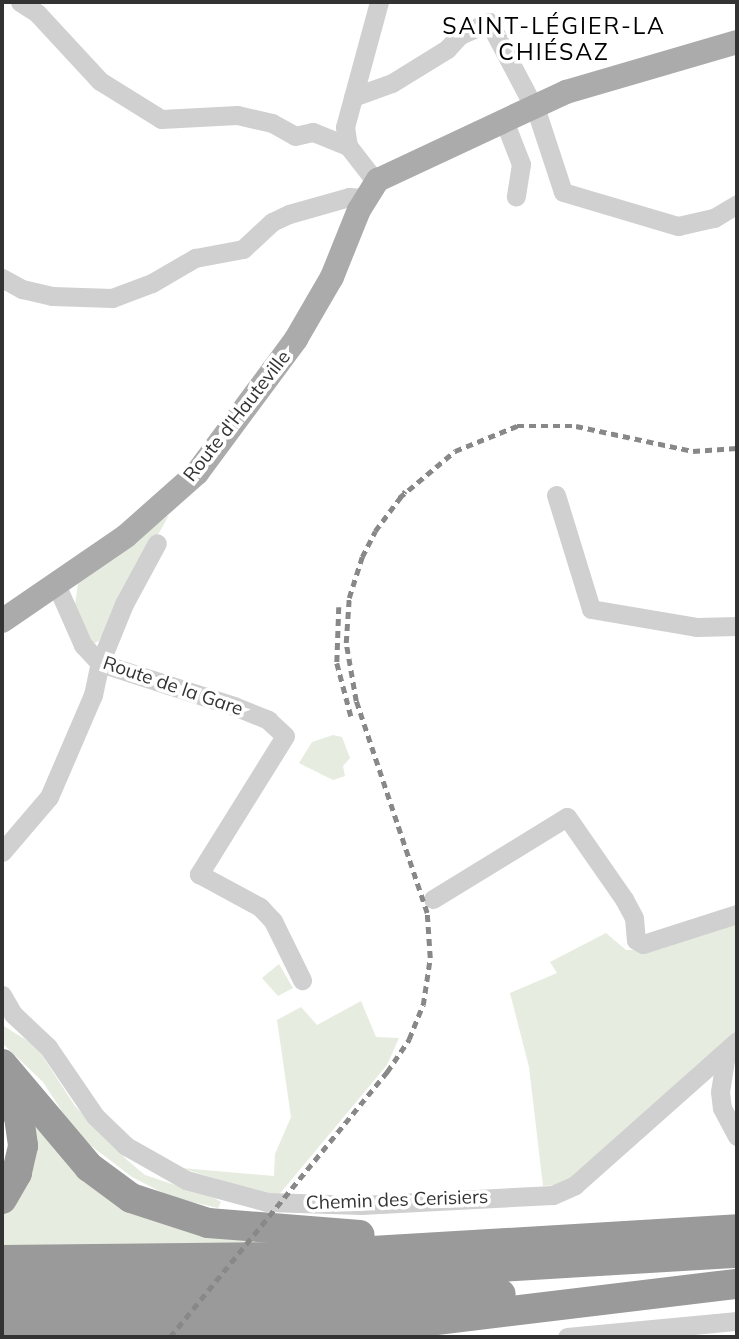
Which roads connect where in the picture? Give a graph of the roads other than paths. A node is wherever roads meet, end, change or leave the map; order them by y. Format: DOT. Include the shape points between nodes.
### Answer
graph roads {
  1 [pos="20,2"];
  2 [pos="379,2"];
  3 [pos="737,44"];
  4 [pos="353,97"];
  5 [pos="534,107"];
  6 [pos="505,123"];
  7 [pos="348,146"];
  8 [pos="371,190"];
  9 [pos="516,197"];
  10 [pos="737,204"];
  11 [pos="2,278"];
  12 [pos="556,495"];
  13 [pos="157,543"];
  14 [pos="56,584"];
  15 [pos="2,621"];
  16 [pos="737,626"];
  17 [pos="100,663"];
  18 [pos="3,848"];
  19 [pos="433,899"];
  20 [pos="737,914"];
  21 [pos="302,980"];
  22 [pos="2,995"];
  23 [pos="731,1048"];
  24 [pos="2,1064"];
  25 [pos="2,1087"];
  26 [pos="737,1136"];
  27 [pos="2,1199"];
  28 [pos="737,1229"];
  29 [pos="549,1239"];
  30 [pos="737,1253"];
  31 [pos="2,1260"];
  32 [pos="737,1281"];
  33 [pos="2,1284"];
  34 [pos="2,1310"];
  35 [pos="737,1321"];
  36 [pos="396,1325"];
  37 [pos="2,1334"];
  38 [pos="269,1337"];
  39 [pos="567,1337"];
  1 -- 7 [label="street" via="37,13 100,81 161,119 237,115 272,122 295,135 313,132"];
  2 -- 4 [label="street"];
  3 -- 5 [label="main road" via="566,92"];
  4 -- 5 [label="street" via="392,83 447,49 460,35 489,22"];
  4 -- 7 [label="street" via="345,127"];
  5 -- 6 [label="main road"];
  5 -- 10 [label="street" via="563,192 575,198 678,226 714,218"];
  6 -- 8 [label="main road" via="411,161"];
  6 -- 9 [label="street" via="521,164"];
  7 -- 8 [label="street"];
  8 -- 11 [label="street" via="289,214 272,222 243,249 195,258 152,283 112,298 52,296 22,289"];
  8 -- 14 [label="main road, Route d'Hauteville" via="322,298 213,453 140,525"];
  12 -- 16 [label="street" via="591,609 697,627"];
  13 -- 17 [label="street" via="124,604"];
  14 -- 15 [label="main road, Route d'Hauteville"];
  14 -- 17 [label="street, Route de la Gare" via="83,645"];
  17 -- 18 [label="street" via="93,695 49,797"];
  17 -- 21 [label="street, Route de la Gare" via="268,719 285,736 199,874 260,907"];
  19 -- 20 [label="street" via="567,817 624,900 634,918 636,940 643,944"];
  22 -- 23 [label="street, Chemin des Cerisiers" via="13,1014 48,1047 95,1116 126,1146 186,1180 267,1202 360,1205 553,1195 575,1185"];
  23 -- 26 [label="street" via="720,1092 722,1108"];
  24 -- 29 [label="highway" via="89,1167 131,1198 179,1216 285,1232"];
  25 -- 27 [label="highway" via="19,1117 23,1146 17,1173"];
  28 -- 29 [label="highway"];
  29 -- 31 [label="highway" via="271,1257"];
  30 -- 33 [label="highway" via="245,1282"];
  32 -- 34 [label="highway" via="320,1305"];
  32 -- 36 [label="highway"];
  35 -- 39 [label="street"];
  36 -- 37 [label="highway" via="222,1333"];
  36 -- 38 [label="highway"];
}
